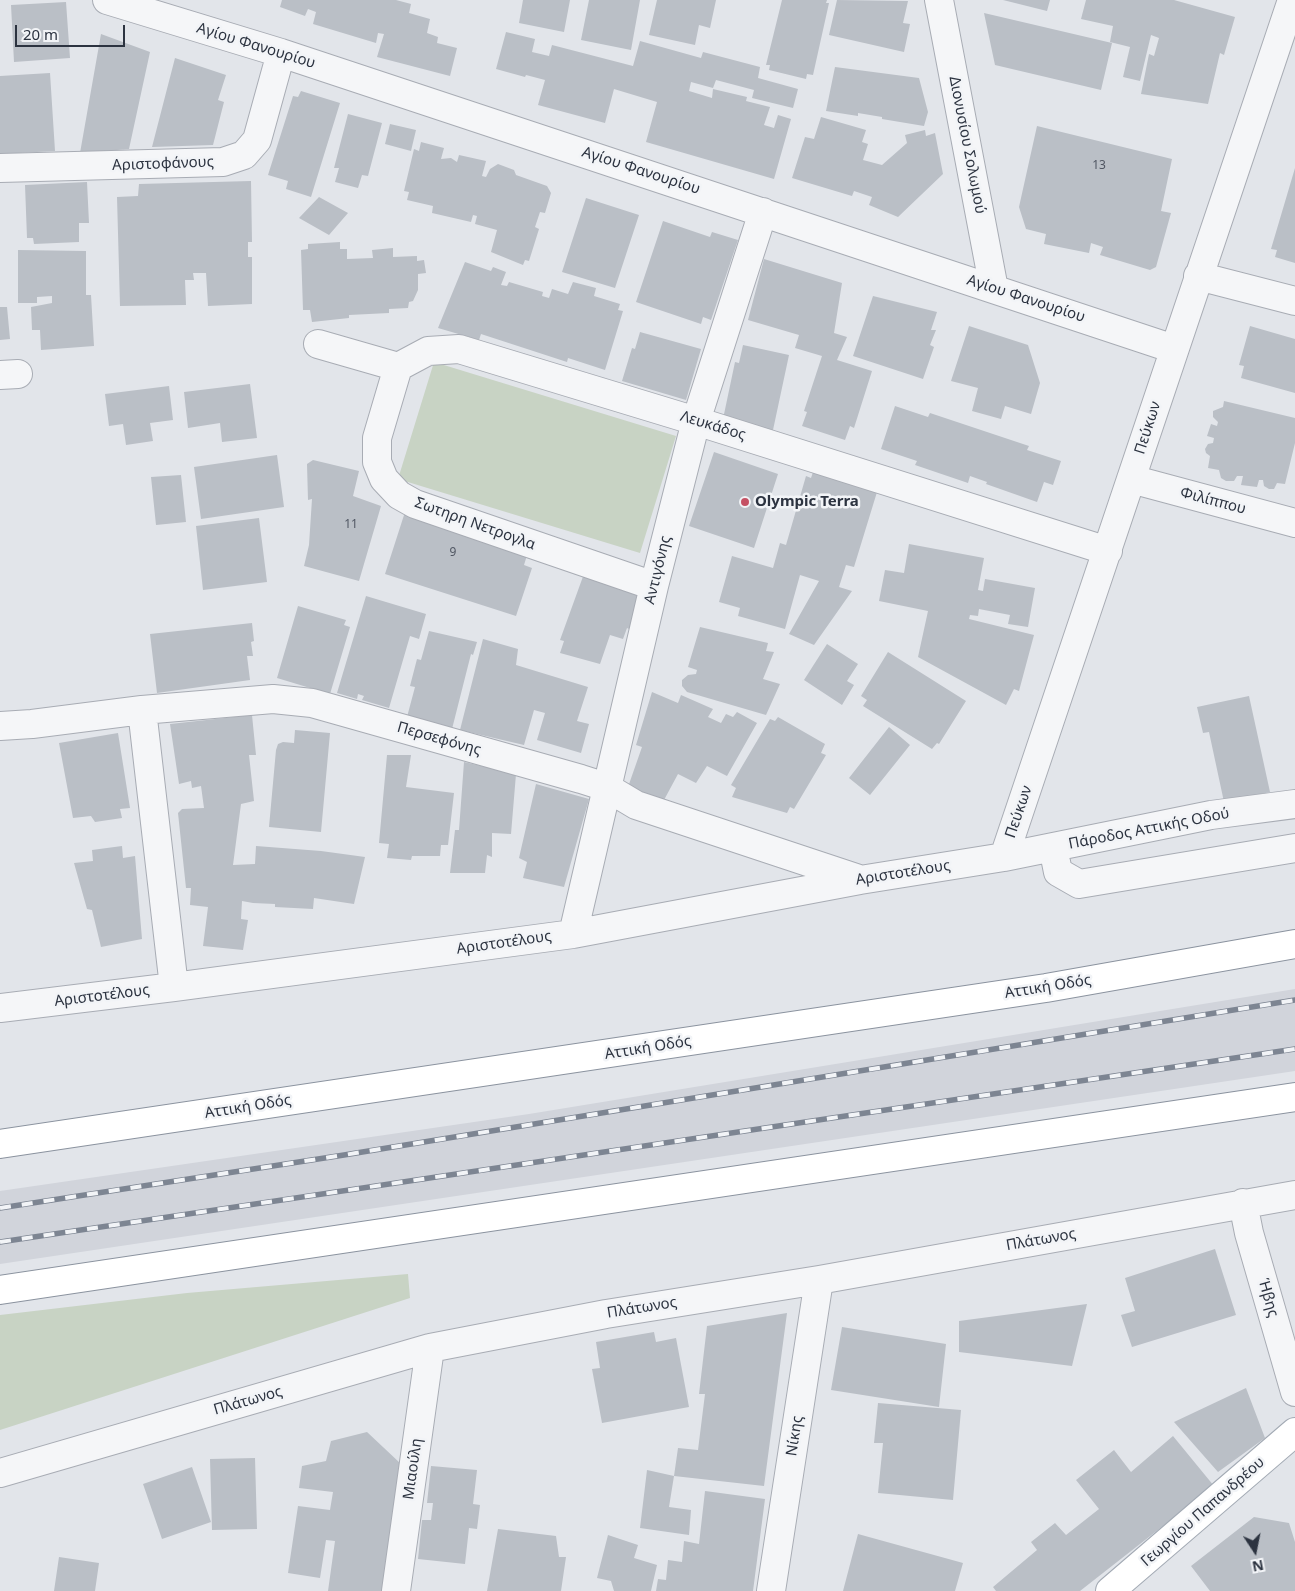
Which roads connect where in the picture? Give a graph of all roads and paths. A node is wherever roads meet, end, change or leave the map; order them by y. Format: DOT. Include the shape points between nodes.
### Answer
graph roads {
  1 [pos="107,0"];
  2 [pos="939,0"];
  3 [pos="1292,0"];
  4 [pos="281,53"];
  5 [pos="0,168"];
  6 [pos="763,212"];
  7 [pos="1198,276"];
  8 [pos="994,289"];
  9 [pos="1295,301"];
  10 [pos="318,344"];
  11 [pos="1174,348"];
  12 [pos="398,367"];
  13 [pos="696,421"];
  14 [pos="1131,479"];
  15 [pos="1295,523"];
  16 [pos="1108,551"];
  17 [pos="654,586"];
  18 [pos="142,710"];
  19 [pos="0,726"];
  20 [pos="606,788"];
  21 [pos="1295,804"];
  22 [pos="1053,847"];
  23 [pos="1295,848"];
  24 [pos="1004,857"];
  25 [pos="860,880"];
  26 [pos="573,934"];
  27 [pos="1295,944"];
  28 [pos="174,987"];
  29 [pos="0,1008"];
  30 [pos="1295,1097"];
  31 [pos="0,1144"];
  32 [pos="1295,1195"];
  33 [pos="1242,1203"];
  34 [pos="819,1280"];
  35 [pos="0,1290"];
  36 [pos="430,1348"];
  37 [pos="1295,1392"];
  38 [pos="1295,1432"];
  39 [pos="0,1473"];
  40 [pos="396,1591"];
  41 [pos="771,1591"];
  42 [pos="1110,1591"];
  1 -- 4 [label="street, Αγίου Φανουρίου"];
  2 -- 8 [label="street, Διονυσίου Σολωμού"];
  3 -- 7 [label="street, Πεύκων"];
  4 -- 5 [label="street, Αριστοφάνους" via="256,140 244,155 223,162"];
  4 -- 6 [label="street, Αγίου Φανουρίου"];
  6 -- 8 [label="street, Αγίου Φανουρίου"];
  6 -- 13 [label="street, Αντιγόνης"];
  7 -- 9 [label="street"];
  7 -- 11 [label="street, Πεύκων"];
  8 -- 11 [label="street, Αγίου Φανουρίου"];
  10 -- 12 [label="street"];
  11 -- 14 [label="street, Πεύκων"];
  12 -- 13 [label="street, Λευκάδος" via="428,351 459,349"];
  12 -- 17 [label="street, Σωτηρη Νετρογλα" via="377,438 377,462 384,479 399,495 415,504"];
  13 -- 16 [label="street, Λευκάδος"];
  13 -- 17 [label="street, Αντιγόνης"];
  14 -- 15 [label="street, Φιλίππου"];
  14 -- 16 [label="street, Πεύκων"];
  16 -- 24 [label="street, Πεύκων"];
  17 -- 20 [label="street, Αντιγόνης"];
  18 -- 19 [label="street, Περσεφόνης"];
  18 -- 20 [label="street, Περσεφόνης" via="273,699 312,703 581,778"];
  18 -- 28 [label="street"];
  20 -- 25 [label="street, Περσεφόνης" via="636,805"];
  20 -- 26 [label="street, Αντιγόνης"];
  21 -- 22 [label="street, Πάροδος Αττικής Οδού" via="1211,815"];
  22 -- 23 [label="street" via="1058,872 1079,884"];
  22 -- 24 [label="street, Πάροδος Αττικής Οδού"];
  24 -- 25 [label="street, Αριστοτέλους"];
  25 -- 26 [label="street, Αριστοτέλους"];
  26 -- 28 [label="street, Αριστοτέλους"];
  27 -- 31 [label="main road, Αττική Οδός" via="1046,988"];
  28 -- 29 [label="street, Αριστοτέλους"];
  30 -- 35 [label="main road"];
  32 -- 33 [label="street, Πλάτωνος"];
  33 -- 34 [label="street, Πλάτωνος"];
  33 -- 37 [label="street, Ήβης"];
  34 -- 36 [label="street, Πλάτωνος" via="606,1314"];
  34 -- 41 [label="street, Νίκης"];
  36 -- 39 [label="street, Πλάτωνος"];
  36 -- 40 [label="street, Μιαούλη"];
  38 -- 42 [label="main road, Γεωργίου Παπανδρέου"];
}
